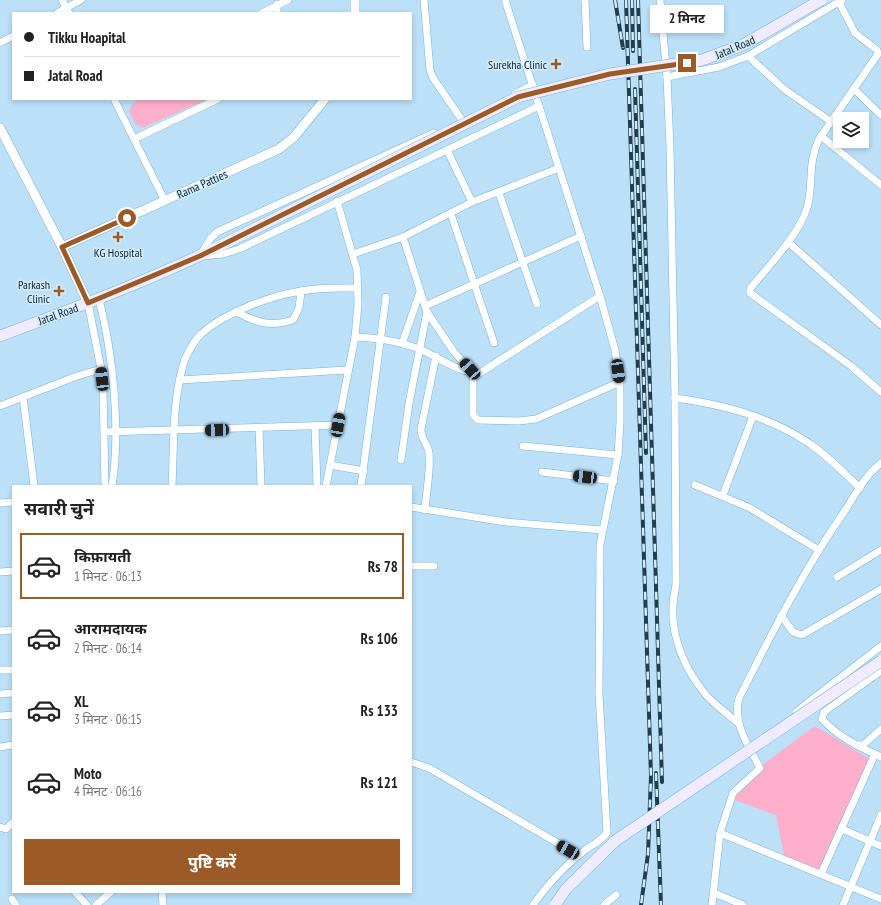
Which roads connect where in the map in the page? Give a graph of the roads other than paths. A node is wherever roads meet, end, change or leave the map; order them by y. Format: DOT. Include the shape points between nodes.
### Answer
graph roads {
  1 [pos="62,0"];
  2 [pos="81,0"];
  3 [pos="288,0"];
  4 [pos="355,0"];
  5 [pos="424,0"];
  6 [pos="505,0"];
  7 [pos="584,0"];
  8 [pos="660,0"];
  9 [pos="821,0"];
  10 [pos="840,1"];
  11 [pos="277,4"];
  12 [pos="68,10"];
  13 [pos="264,12"];
  14 [pos="277,12"];
  15 [pos="355,12"];
  16 [pos="12,37"];
  17 [pos="0,43"];
  18 [pos="587,47"];
  19 [pos="748,56"];
  20 [pos="667,77"];
  21 [pos="533,85"];
  22 [pos="854,89"];
  23 [pos="117,100"];
  24 [pos="216,100"];
  25 [pos="324,100"];
  26 [pos="539,106"];
  27 [pos="881,115"];
  28 [pos="462,120"];
  29 [pos="830,121"];
  30 [pos="0,128"];
  31 [pos="821,136"];
  32 [pos="134,139"];
  33 [pos="447,150"];
  34 [pos="559,168"];
  35 [pos="881,185"];
  36 [pos="499,193"];
  37 [pos="165,201"];
  38 [pos="337,201"];
  39 [pos="472,202"];
  40 [pos="451,214"];
  41 [pos="581,236"];
  42 [pos="403,237"];
  43 [pos="788,242"];
  44 [pos="62,247"];
  45 [pos="353,254"];
  46 [pos="200,256"];
  47 [pos="523,263"];
  48 [pos="474,284"];
  49 [pos="358,288"];
  50 [pos="301,291"];
  51 [pos="420,292"];
  52 [pos="600,296"];
  53 [pos="386,297"];
  54 [pos="99,299"];
  55 [pos="88,303"];
  56 [pos="537,304"];
  57 [pos="426,309"];
  58 [pos="237,312"];
  59 [pos="881,324"];
  60 [pos="0,336"];
  61 [pos="355,337"];
  62 [pos="381,339"];
  63 [pos="494,342"];
  64 [pos="402,344"];
  65 [pos="419,349"];
  66 [pos="436,356"];
  67 [pos="101,369"];
  68 [pos="347,370"];
  69 [pos="473,373"];
  70 [pos="180,380"];
  71 [pos="620,382"];
  72 [pos="881,392"];
  73 [pos="23,397"];
  74 [pos="675,398"];
  75 [pos="0,406"];
  76 [pos="753,416"];
  77 [pos="338,425"];
  78 [pos="315,426"];
  79 [pos="259,428"];
  80 [pos="175,431"];
  81 [pos="104,432"];
  82 [pos="115,432"];
  83 [pos="522,446"];
  84 [pos="618,455"];
  85 [pos="401,460"];
  86 [pos="330,466"];
  87 [pos="879,468"];
  88 [pos="364,471"];
  89 [pos="542,472"];
  90 [pos="614,481"];
  91 [pos="34,485"];
  92 [pos="105,485"];
  93 [pos="112,485"];
  94 [pos="172,485"];
  95 [pos="261,485"];
  96 [pos="317,485"];
  97 [pos="326,485"];
  98 [pos="361,485"];
  99 [pos="695,486"];
  100 [pos="860,488"];
  101 [pos="723,495"];
  102 [pos="0,502"];
  103 [pos="12,502"];
  104 [pos="412,507"];
  105 [pos="425,510"];
  106 [pos="602,530"];
  107 [pos="819,550"];
  108 [pos="881,550"];
  109 [pos="412,566"];
  110 [pos="434,566"];
  111 [pos="12,571"];
  112 [pos="0,572"];
  113 [pos="837,577"];
  114 [pos="881,589"];
  115 [pos="781,615"];
  116 [pos="12,630"];
  117 [pos="0,631"];
  118 [pos="881,646"];
  119 [pos="881,661"];
  120 [pos="0,670"];
  121 [pos="12,670"];
  122 [pos="881,671"];
  123 [pos="12,693"];
  124 [pos="0,694"];
  125 [pos="12,715"];
  126 [pos="0,716"];
  127 [pos="738,723"];
  128 [pos="881,729"];
  129 [pos="12,745"];
  130 [pos="857,745"];
  131 [pos="749,746"];
  132 [pos="0,747"];
  133 [pos="878,756"];
  134 [pos="412,762"];
  135 [pos="881,815"];
  136 [pos="12,823"];
  137 [pos="0,827"];
  138 [pos="842,829"];
  139 [pos="720,833"];
  140 [pos="870,841"];
  141 [pos="881,846"];
  142 [pos="578,855"];
  143 [pos="822,874"];
  144 [pos="851,886"];
  145 [pos="76,893"];
  146 [pos="110,893"];
  147 [pos="162,893"];
  148 [pos="714,893"];
  149 [pos="616,895"];
  150 [pos="881,899"];
  151 [pos="87,905"];
  152 [pos="96,905"];
  153 [pos="163,905"];
  154 [pos="533,905"];
  155 [pos="555,905"];
  156 [pos="604,905"];
  157 [pos="712,905"];
  158 [pos="743,905"];
  159 [pos="842,905"];
  1 -- 12 [label="street"];
  2 -- 12 [label="street"];
  3 -- 11 [label="street"];
  4 -- 15 [label="street"];
  5 -- 28 [label="street" via="430,70"];
  6 -- 21 [label="street"];
  7 -- 18 [label="street"];
  8 -- 20 [label="street"];
  9 -- 46 [label="main road, Jatal Road, bridge" via="743,45 702,60 610,74 518,97"];
  10 -- 19 [label="street"];
  10 -- 22 [label="street" via="855,33 878,52 878,56"];
  11 -- 13 [label="street"];
  11 -- 14 [label="street"];
  16 -- 17 [label="street"];
  19 -- 20 [label="street" via="720,67"];
  19 -- 29 [label="street" via="784,89"];
  20 -- 74 [label="street"];
  21 -- 26 [label="street"];
  21 -- 28 [label="street"];
  22 -- 27 [label="street"];
  22 -- 29 [label="street"];
  23 -- 32 [label="street"];
  24 -- 32 [label="street"];
  25 -- 37 [label="street, Rama Patties" via="294,137 279,149"];
  26 -- 33 [label="street"];
  26 -- 34 [label="street"];
  28 -- 46 [label="street" via="217,232"];
  29 -- 31 [label="street"];
  30 -- 44 [label="street"];
  31 -- 35 [label="street"];
  31 -- 43 [label="street" via="815,148 810,170 807,208"];
  32 -- 37 [label="street"];
  33 -- 38 [label="street"];
  33 -- 39 [label="street"];
  34 -- 36 [label="street"];
  34 -- 41 [label="street"];
  36 -- 39 [label="street"];
  36 -- 47 [label="street"];
  37 -- 44 [label="street, Rama Patties"];
  38 -- 45 [label="street"];
  38 -- 46 [label="street" via="239,249 212,256"];
  39 -- 40 [label="street"];
  40 -- 42 [label="street"];
  40 -- 48 [label="street"];
  41 -- 47 [label="street"];
  41 -- 52 [label="street"];
  42 -- 45 [label="street"];
  42 -- 51 [label="street"];
  43 -- 59 [label="street"];
  43 -- 72 [label="street" via="750,289 751,296 851,366"];
  44 -- 55 [label="street"];
  45 -- 49 [label="street"];
  46 -- 54 [label="main road, Jatal Road"];
  47 -- 48 [label="street"];
  47 -- 56 [label="street"];
  48 -- 57 [label="street"];
  48 -- 63 [label="street"];
  49 -- 50 [label="street"];
  49 -- 61 [label="street"];
  50 -- 58 [label="street" via="282,295"];
  50 -- 58 [label="street" via="299,308 293,320 273,324 261,323"];
  51 -- 57 [label="street"];
  51 -- 64 [label="street"];
  52 -- 69 [label="street" via="485,371"];
  52 -- 71 [label="street" via="616,350"];
  53 -- 62 [label="street"];
  54 -- 55 [label="main road, Jatal Road"];
  54 -- 82 [label="street" via="109,346"];
  55 -- 60 [label="main road, Jatal Road"];
  55 -- 67 [label="street"];
  57 -- 65 [label="street"];
  57 -- 69 [label="street" via="454,352"];
  58 -- 70 [label="street" via="216,322 200,334 185,360"];
  61 -- 62 [label="street"];
  61 -- 68 [label="street"];
  62 -- 64 [label="street"];
  62 -- 88 [label="street"];
  64 -- 65 [label="street"];
  65 -- 66 [label="street"];
  65 -- 85 [label="street"];
  66 -- 69 [label="street" via="465,372"];
  66 -- 105 [label="street" via="421,429 422,440 430,455"];
  67 -- 73 [label="street"];
  67 -- 81 [label="street"];
  68 -- 70 [label="street"];
  68 -- 77 [label="street"];
  69 -- 71 [label="street" via="473,415 478,420 536,419"];
  70 -- 80 [label="street"];
  71 -- 84 [label="street"];
  73 -- 75 [label="street"];
  73 -- 91 [label="street"];
  74 -- 76 [label="street" via="712,403"];
  74 -- 127 [label="street" via="676,584 673,606 677,642 703,692"];
  76 -- 100 [label="street" via="810,444"];
  76 -- 101 [label="street"];
  77 -- 78 [label="street"];
  77 -- 86 [label="street"];
  78 -- 79 [label="street"];
  78 -- 96 [label="street"];
  79 -- 80 [label="street"];
  79 -- 95 [label="street"];
  80 -- 82 [label="street"];
  80 -- 94 [label="street"];
  81 -- 82 [label="street"];
  81 -- 92 [label="street"];
  82 -- 93 [label="street"];
  83 -- 84 [label="street"];
  84 -- 90 [label="street"];
  86 -- 88 [label="street"];
  86 -- 97 [label="street"];
  87 -- 100 [label="street"];
  88 -- 98 [label="street"];
  89 -- 90 [label="street"];
  90 -- 106 [label="street"];
  99 -- 101 [label="street"];
  100 -- 107 [label="street"];
  101 -- 107 [label="street" via="762,515"];
  102 -- 103 [label="street"];
  104 -- 105 [label="street"];
  105 -- 106 [label="street" via="506,522"];
  106 -- 142 [label="street" via="599,694 606,832 604,837"];
  107 -- 115 [label="street"];
  108 -- 113 [label="street"];
  109 -- 110 [label="street"];
  111 -- 112 [label="street"];
  114 -- 115 [label="street" via="802,635 793,632"];
  115 -- 127 [label="street" via="739,698"];
  116 -- 117 [label="street"];
  118 -- 131 [label="street"];
  119 -- 155 [label="main road, bridge" via="615,841 566,889"];
  120 -- 121 [label="street"];
  122 -- 130 [label="street" via="822,716 830,728"];
  123 -- 124 [label="street"];
  125 -- 126 [label="street"];
  127 -- 131 [label="street"];
  128 -- 130 [label="street" via="863,745"];
  129 -- 132 [label="street"];
  130 -- 133 [label="street"];
  131 -- 139 [label="street" via="760,768 733,793"];
  133 -- 138 [label="street"];
  134 -- 142 [label="street" via="429,768"];
  135 -- 140 [label="street"];
  136 -- 137 [label="street" via="6,829"];
  138 -- 140 [label="street"];
  138 -- 143 [label="street"];
  139 -- 143 [label="street"];
  139 -- 148 [label="street"];
  140 -- 141 [label="street"];
  140 -- 144 [label="street"];
  142 -- 154 [label="street" via="551,882"];
  143 -- 144 [label="street"];
  144 -- 150 [label="street"];
  144 -- 159 [label="street"];
  145 -- 151 [label="street"];
  146 -- 152 [label="street"];
  147 -- 153 [label="street"];
  148 -- 157 [label="street"];
  148 -- 158 [label="street"];
  149 -- 156 [label="street"];
}
